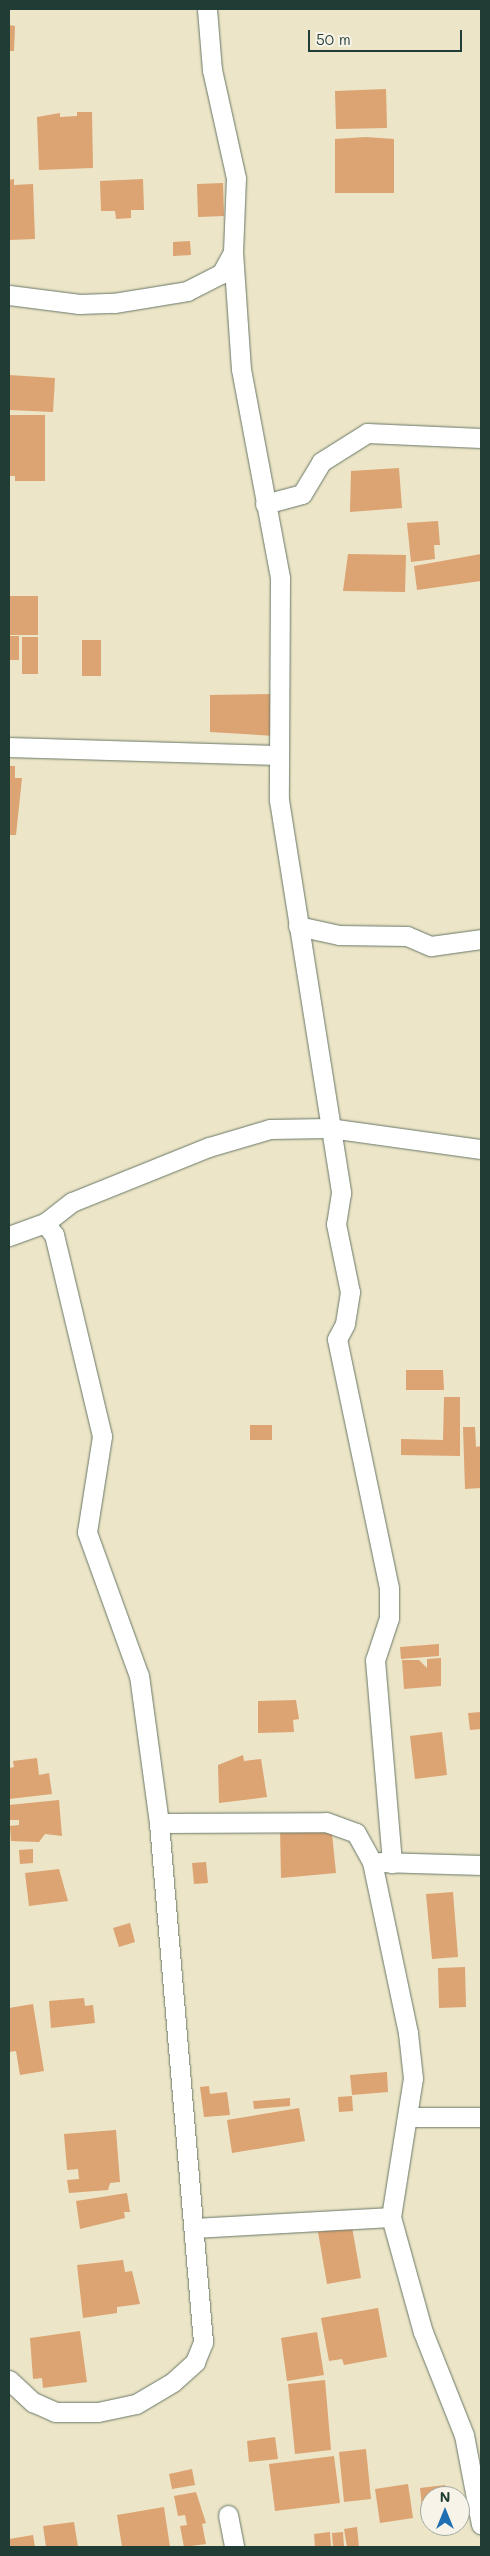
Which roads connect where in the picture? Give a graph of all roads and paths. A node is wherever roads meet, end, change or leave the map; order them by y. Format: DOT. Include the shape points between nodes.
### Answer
graph roads {
  1 [pos="207,9"];
  2 [pos="233,252"];
  3 [pos="9,295"];
  4 [pos="481,438"];
  5 [pos="266,504"];
  6 [pos="9,747"];
  7 [pos="276,755"];
  8 [pos="298,926"];
  9 [pos="481,939"];
  10 [pos="329,1128"];
  11 [pos="481,1149"];
  12 [pos="45,1223"];
  13 [pos="9,1236"];
  14 [pos="160,1823"];
  15 [pos="372,1862"];
  16 [pos="392,1863"];
  17 [pos="481,1865"];
  18 [pos="481,2116"];
  19 [pos="410,2117"];
  20 [pos="391,2217"];
  21 [pos="194,2228"];
  22 [pos="9,2380"];
  23 [pos="228,2515"];
  24 [pos="481,2524"];
  25 [pos="234,2547"];
  1 -- 2 [label="street" via="212,70 236,178"];
  2 -- 3 [label="street" via="221,274 187,291 79,304"];
  2 -- 5 [label="street" via="241,369"];
  4 -- 5 [label="street" via="367,433 321,462 302,494"];
  5 -- 7 [label="street" via="280,578"];
  6 -- 7 [label="street"];
  7 -- 8 [label="street"];
  8 -- 9 [label="street" via="339,935 407,936 431,946"];
  8 -- 10 [label="street"];
  10 -- 11 [label="street"];
  10 -- 12 [label="street" via="270,1129 209,1147 72,1202"];
  10 -- 16 [label="street" via="341,1193 336,1224 350,1292 345,1324 337,1339 389,1588 389,1618 375,1660"];
  12 -- 13 [label="street"];
  12 -- 14 [label="street" via="54,1235 102,1436 88,1532 140,1676"];
  14 -- 15 [label="street" via="326,1822 356,1833"];
  14 -- 21 [label="street"];
  15 -- 16 [label="street"];
  15 -- 19 [label="street" via="408,2033 413,2078"];
  16 -- 17 [label="street"];
  18 -- 19 [label="street"];
  19 -- 20 [label="street" via="395,2175"];
  20 -- 21 [label="street"];
  20 -- 24 [label="street" via="420,2323 464,2435"];
  21 -- 22 [label="street" via="203,2342 195,2362 173,2382 136,2404 98,2412 54,2412 33,2402"];
  23 -- 25 [label="street"];
}
